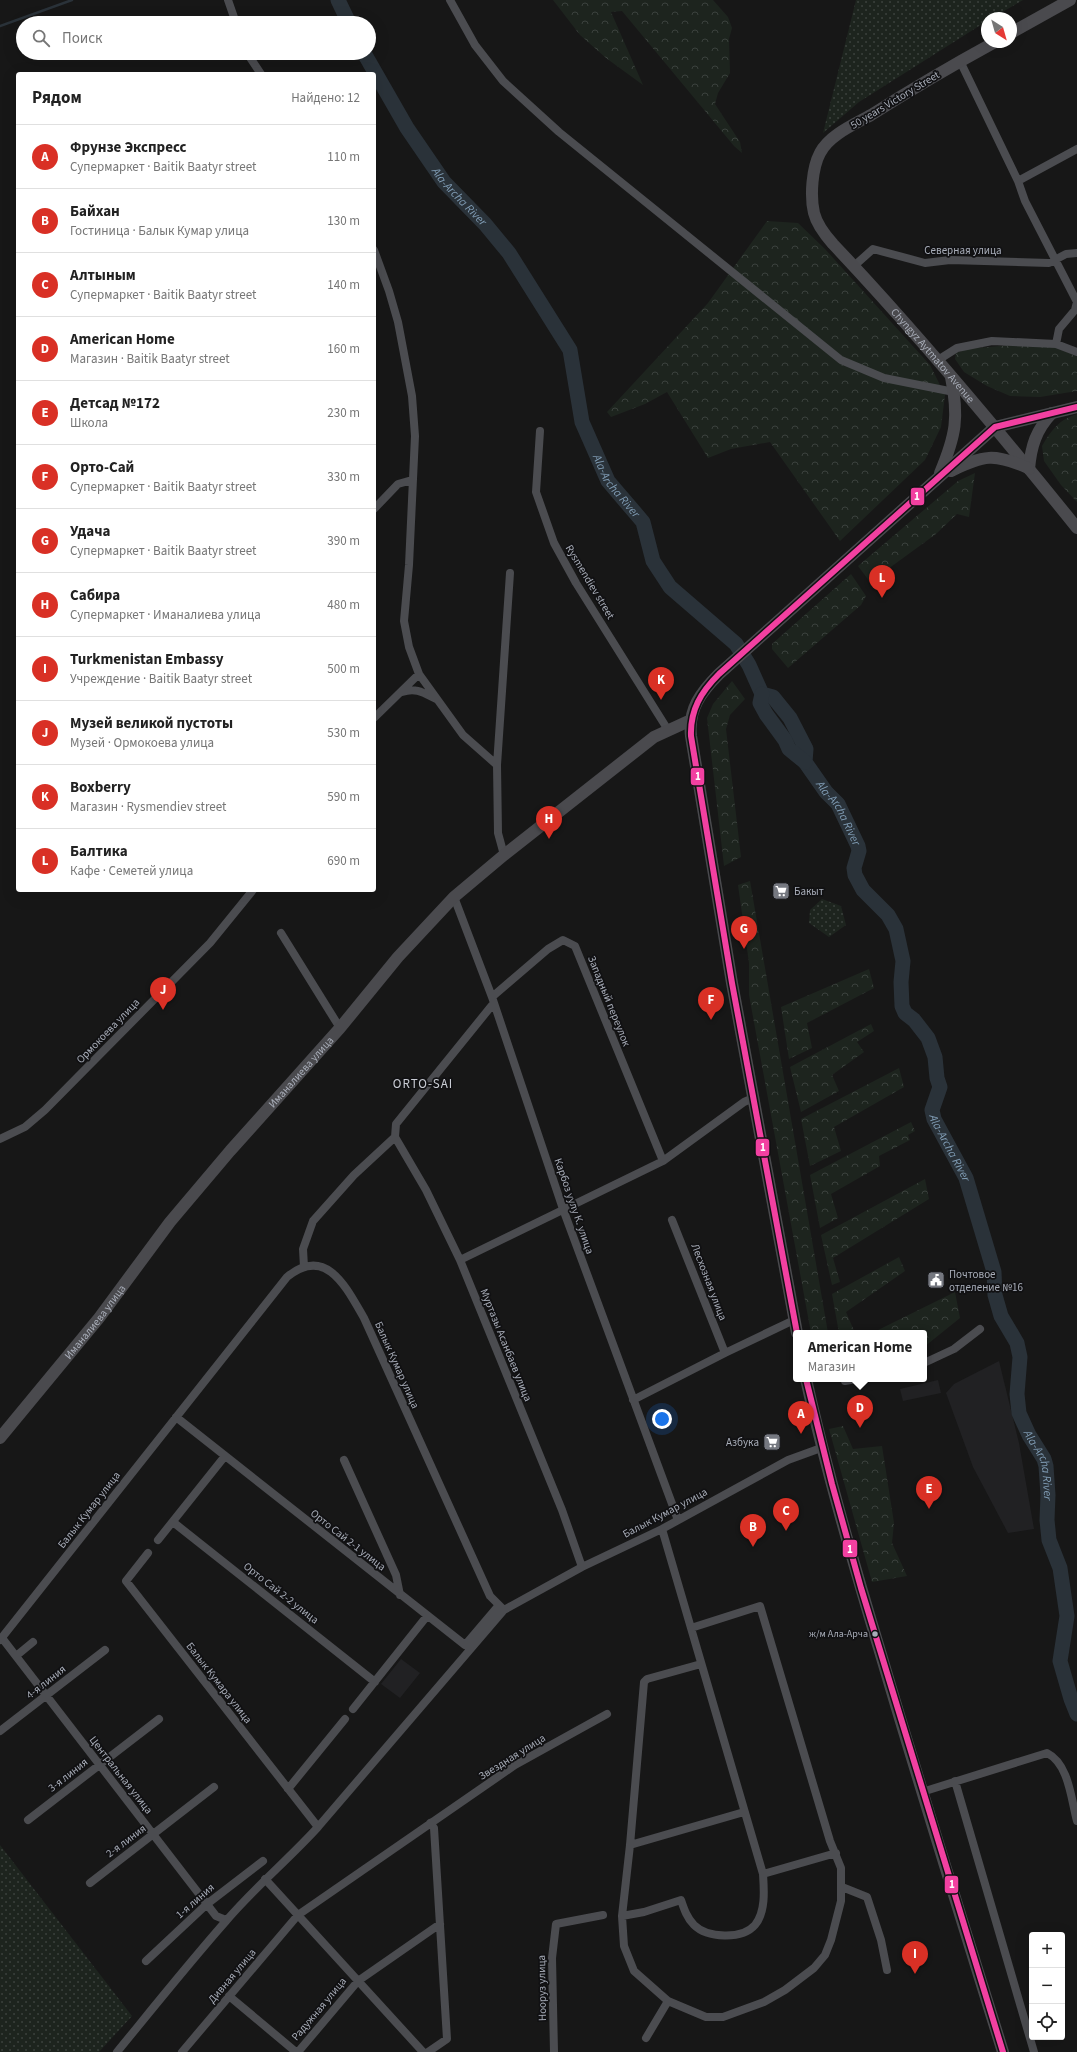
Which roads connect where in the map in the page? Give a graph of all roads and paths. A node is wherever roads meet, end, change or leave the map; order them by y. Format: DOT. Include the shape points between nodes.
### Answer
graph roads {
  1 [pos="228,0"];
  2 [pos="450,0"];
  3 [pos="1070,0"];
  4 [pos="234,16"];
  5 [pos="1017,30"];
  6 [pos="983,48"];
  7 [pos="252,60"];
  8 [pos="960,61"];
  9 [pos="260,72"];
  10 [pos="1077,150"];
  11 [pos="815,175"];
  12 [pos="1018,181"];
  13 [pos="1077,253"];
  14 [pos="376,255"];
  15 [pos="1056,259"];
  16 [pos="854,266"];
  17 [pos="1077,302"];
  18 [pos="1056,344"];
  19 [pos="1077,352"];
  20 [pos="938,360"];
  21 [pos="951,376"];
  22 [pos="954,392"];
  23 [pos="1077,407"];
  24 [pos="1052,413"];
  25 [pos="995,427"];
  26 [pos="540,431"];
  27 [pos="1029,469"];
  28 [pos="939,476"];
  29 [pos="412,480"];
  30 [pos="376,507"];
  31 [pos="1077,528"];
  32 [pos="510,573"];
  33 [pos="419,674"];
  34 [pos="402,692"];
  35 [pos="438,701"];
  36 [pos="376,716"];
  37 [pos="691,720"];
  38 [pos="668,730"];
  39 [pos="497,765"];
  40 [pos="504,855"];
  41 [pos="251,892"];
  42 [pos="454,897"];
  43 [pos="281,933"];
  44 [pos="493,1001"];
  45 [pos="340,1028"];
  46 [pos="753,1098"];
  47 [pos="395,1137"];
  48 [pos="0,1139"];
  49 [pos="663,1161"];
  50 [pos="563,1209"];
  51 [pos="672,1220"];
  52 [pos="460,1260"];
  53 [pos="304,1266"];
  54 [pos="794,1320"];
  55 [pos="980,1329"];
  56 [pos="796,1330"];
  57 [pos="725,1353"];
  58 [pos="927,1362"];
  59 [pos="807,1382"];
  60 [pos="633,1400"];
  61 [pos="176,1417"];
  62 [pos="0,1438"];
  63 [pos="821,1448"];
  64 [pos="224,1456"];
  65 [pos="344,1460"];
  66 [pos="678,1520"];
  67 [pos="173,1522"];
  68 [pos="662,1529"];
  69 [pos="158,1540"];
  70 [pos="148,1553"];
  71 [pos="582,1567"];
  72 [pos="400,1595"];
  73 [pos="502,1608"];
  74 [pos="427,1616"];
  75 [pos="691,1628"];
  76 [pos="1,1639"];
  77 [pos="33,1642"];
  78 [pos="104,1650"];
  79 [pos="16,1656"];
  80 [pos="701,1664"];
  81 [pos="375,1682"];
  82 [pos="46,1696"];
  83 [pos="353,1709"];
  84 [pos="607,1714"];
  85 [pos="159,1719"];
  86 [pos="345,1719"];
  87 [pos="0,1731"];
  88 [pos="99,1764"];
  89 [pos="956,1782"];
  90 [pos="214,1788"];
  91 [pos="288,1789"];
  92 [pos="922,1792"];
  93 [pos="744,1812"];
  94 [pos="28,1820"];
  95 [pos="1077,1821"];
  96 [pos="430,1823"];
  97 [pos="318,1827"];
  98 [pos="153,1834"];
  99 [pos="630,1845"];
  100 [pos="836,1853"];
  101 [pos="262,1861"];
  102 [pos="763,1874"];
  103 [pos="265,1879"];
  104 [pos="90,1883"];
  105 [pos="842,1887"];
  106 [pos="207,1904"];
  107 [pos="298,1915"];
  108 [pos="603,1915"];
  109 [pos="622,1916"];
  110 [pos="226,1920"];
  111 [pos="440,1924"];
  112 [pos="146,1962"];
  113 [pos="887,1970"];
  114 [pos="358,1981"];
  115 [pos="229,1996"];
  116 [pos="668,2001"];
  117 [pos="646,2038"];
  118 [pos="117,2052"];
  119 [pos="182,2052"];
  120 [pos="297,2052"];
  121 [pos="423,2052"];
  122 [pos="428,2052"];
  123 [pos="554,2052"];
  124 [pos="1003,2052"];
  125 [pos="1034,2052"];
  1 -- 4 [label="street"];
  2 -- 22 [label="street" via="475,45 503,81 559,132 841,360 884,378"];
  3 -- 5 [label="main road"];
  6 -- 8 [label="main road, 50 years Victory Street"];
  7 -- 9 [label="street"];
  8 -- 11 [label="main road, 50 years Victory Street" via="835,138 821,152"];
  8 -- 12 [label="street"];
  10 -- 12 [label="street"];
  11 -- 16 [label="main road, Chyngyz Aytmatov Avenue" via="813,204 819,223 833,244"];
  12 -- 15 [label="street" via="1025,201"];
  13 -- 15 [label="street, Северная улица" via="1066,254"];
  14 -- 29 [label="street" via="389,291 406,359 412,396 415,436"];
  15 -- 16 [label="street, Северная улица" via="1049,263 950,260 925,263 874,249"];
  15 -- 17 [label="street"];
  16 -- 20 [label="main road, Chyngyz Aytmatov Avenue"];
  17 -- 18 [label="street" via="1075,310 1059,329"];
  18 -- 19 [label="street"];
  18 -- 20 [label="street" via="992,341 957,348"];
  20 -- 21 [label="main road, Chyngyz Aytmatov Avenue"];
  21 -- 22 [label="main road"];
  21 -- 25 [label="main road, Chyngyz Aytmatov Avenue"];
  22 -- 28 [label="main road" via="955,429"];
  23 -- 24 [label="main road"];
  24 -- 25 [label="main road"];
  24 -- 27 [label="main road" via="1036,436"];
  25 -- 27 [label="main road, Chyngyz Aytmatov Avenue"];
  25 -- 28 [label="main road"];
  26 -- 38 [label="street, Rysmendiev street" via="536,492 554,543 576,583"];
  27 -- 28 [label="main road" via="1002,458 984,457"];
  27 -- 31 [label="main road, Chyngyz Aytmatov Avenue"];
  28 -- 37 [label="main road" via="720,674 696,702"];
  29 -- 30 [label="street" via="398,484"];
  29 -- 33 [label="street" via="404,621 409,647"];
  32 -- 39 [label="street"];
  33 -- 34 [label="street"];
  33 -- 35 [label="street"];
  34 -- 35 [label="street" via="410,689 419,690"];
  34 -- 36 [label="street"];
  35 -- 39 [label="street" via="463,735"];
  37 -- 38 [label="main road, Иманалиева улица"];
  37 -- 46 [label="main road" via="695,758"];
  38 -- 40 [label="main road, Иманалиева улица" via="642,747"];
  39 -- 40 [label="street" via="498,833"];
  40 -- 42 [label="main road, Иманалиева улица"];
  41 -- 48 [label="street, Ормокоева улица" via="210,943 45,1110 25,1127"];
  42 -- 44 [label="street, Карбоз уулу К. улица"];
  42 -- 45 [label="main road, Иманалиева улица" via="398,957"];
  43 -- 45 [label="street"];
  44 -- 47 [label="street" via="396,1124"];
  44 -- 49 [label="street, Западный переулок" via="548,949 563,940 575,946"];
  44 -- 50 [label="street, Карбоз уулу К. улица"];
  45 -- 62 [label="main road, Иманалиева улица" via="170,1222 99,1318"];
  46 -- 49 [label="street"];
  46 -- 54 [label="main road"];
  47 -- 52 [label="street, Муртазы Асанбаев улица" via="426,1190"];
  47 -- 53 [label="street" via="354,1175 313,1221 303,1250"];
  49 -- 50 [label="street"];
  50 -- 52 [label="street"];
  50 -- 60 [label="street, Карбоз уулу К. улица"];
  51 -- 57 [label="street, Лесхозная улица"];
  52 -- 71 [label="street, Муртазы Асанбаев улица" via="562,1510"];
  53 -- 61 [label="street, Балык Кумар улица" via="286,1278"];
  53 -- 73 [label="street, Балык Кумар улица" via="315,1265 332,1272 349,1292 364,1318 490,1596"];
  54 -- 56 [label="main road"];
  54 -- 57 [label="street"];
  55 -- 58 [label="street" via="954,1350"];
  57 -- 60 [label="street"];
  59 -- 63 [label="main road"];
  60 -- 66 [label="street, Карбоз уулу К. улица"];
  61 -- 64 [label="street, Орто Сай 2-1 улица"];
  61 -- 76 [label="street, Балык Кумар улица"];
  63 -- 66 [label="street, Балык Кумар улица" via="788,1460"];
  63 -- 92 [label="main road"];
  64 -- 67 [label="street"];
  64 -- 72 [label="street, Орто Сай 2-1 улица"];
  65 -- 72 [label="street" via="396,1575"];
  66 -- 68 [label="street, Балык Кумар улица"];
  67 -- 69 [label="street"];
  67 -- 81 [label="street, Орто Сай 2-2 улица"];
  68 -- 71 [label="street, Балык Кумар улица"];
  68 -- 75 [label="street"];
  70 -- 91 [label="street, Балык Кумара улица" via="126,1581"];
  71 -- 73 [label="street, Балык Кумар улица"];
  72 -- 74 [label="street, Орто Сай 2-1 улица"];
  73 -- 74 [label="street, Орто Сай 2-1 улица" via="466,1646"];
  73 -- 97 [label="street"];
  74 -- 81 [label="street"];
  75 -- 80 [label="street"];
  75 -- 100 [label="street" via="760,1606 830,1841"];
  76 -- 79 [label="street, Центральная улица"];
  77 -- 79 [label="street"];
  78 -- 82 [label="street, 4-я линия"];
  79 -- 82 [label="street, Центральная улица"];
  80 -- 93 [label="street"];
  80 -- 99 [label="street" via="647,1678 644,1682"];
  81 -- 83 [label="street"];
  82 -- 87 [label="street, 4-я линия"];
  82 -- 88 [label="street, Центральная улица"];
  84 -- 96 [label="street, Звездная улица" via="515,1765"];
  85 -- 88 [label="street, 3-я линия"];
  86 -- 91 [label="street"];
  88 -- 94 [label="street, 3-я линия"];
  88 -- 98 [label="street, Центральная улица"];
  89 -- 92 [label="street"];
  89 -- 95 [label="street" via="1046,1753 1055,1757 1063,1770"];
  89 -- 125 [label="street"];
  90 -- 98 [label="street, 2-я линия"];
  91 -- 97 [label="street, Балык Кумара улица"];
  92 -- 124 [label="main road"];
  93 -- 99 [label="street"];
  93 -- 102 [label="street"];
  96 -- 107 [label="street, Звездная улица"];
  96 -- 111 [label="street" via="434,1828"];
  97 -- 103 [label="street"];
  98 -- 104 [label="street, 2-я линия"];
  98 -- 106 [label="street, Центральная улица"];
  99 -- 109 [label="street"];
  100 -- 102 [label="street"];
  100 -- 105 [label="street" via="841,1868"];
  101 -- 106 [label="street, 1-я линия"];
  102 -- 109 [label="street" via="764,1891 759,1917 754,1925 738,1933 704,1932 686,1915 680,1900"];
  103 -- 107 [label="street"];
  103 -- 110 [label="street"];
  105 -- 113 [label="street" via="867,1898 881,1940"];
  105 -- 116 [label="street" via="837,1922 825,1955 814,1968 785,1990 764,2002 723,2017 706,2017"];
  106 -- 110 [label="street, Центральная улица" via="216,1916"];
  106 -- 112 [label="street, 1-я линия"];
  107 -- 114 [label="street"];
  107 -- 115 [label="street, Дивная улица"];
  108 -- 123 [label="street, Нооруз улица" via="556,1924 552,1958"];
  109 -- 116 [label="street" via="624,1946 634,1971"];
  110 -- 118 [label="street"];
  111 -- 114 [label="street"];
  111 -- 122 [label="street" via="448,2039"];
  114 -- 120 [label="street, Радужная улица"];
  114 -- 121 [label="street"];
  115 -- 119 [label="street, Дивная улица"];
  115 -- 120 [label="street"];
  116 -- 117 [label="street"];
}
